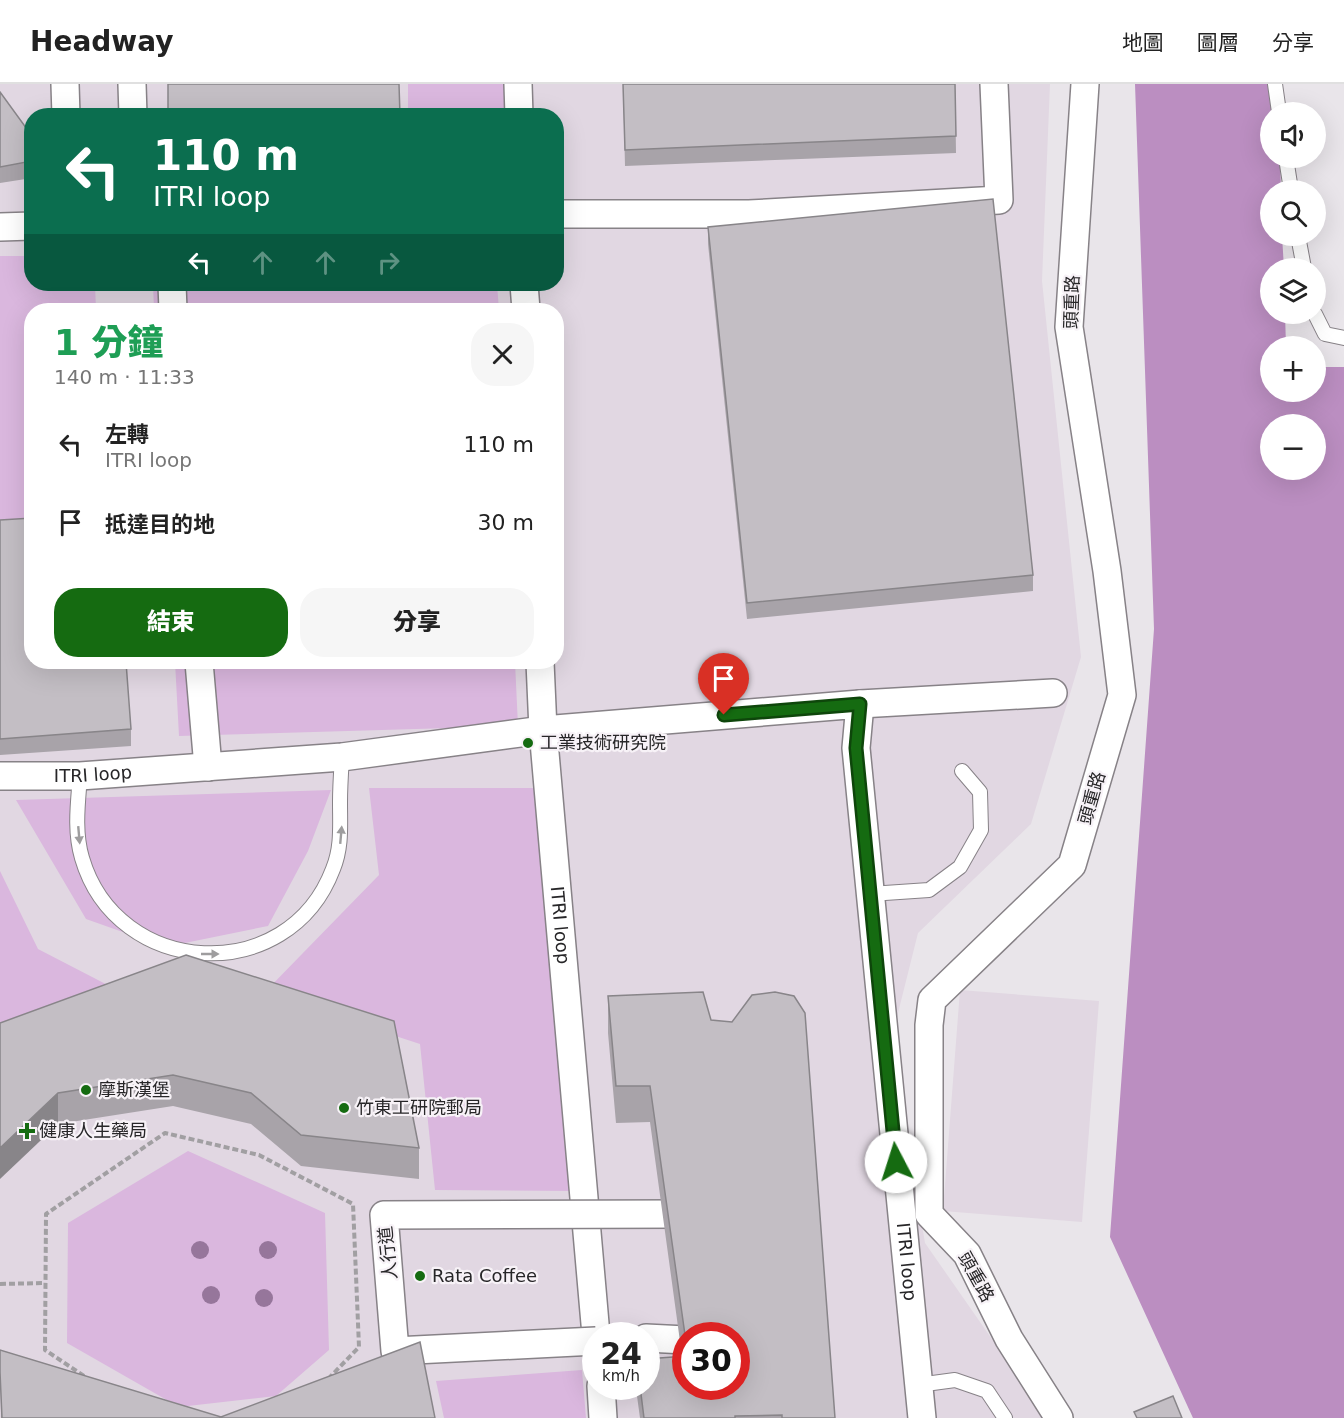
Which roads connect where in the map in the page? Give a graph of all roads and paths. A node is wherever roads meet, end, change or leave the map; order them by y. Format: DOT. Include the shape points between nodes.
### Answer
graph roads {
  1 [pos="65,84"];
  2 [pos="132,84"];
  3 [pos="518,84"];
  4 [pos="994,84"];
  5 [pos="1085,84"];
  6 [pos="1275,84"];
  7 [pos="1278,102"];
  8 [pos="66,108"];
  9 [pos="133,108"];
  10 [pos="519,108"];
  11 [pos="564,213"];
  12 [pos="24,226"];
  13 [pos="0,227"];
  14 [pos="1320,324"];
  15 [pos="1344,338"];
  16 [pos="200,669"];
  17 [pos="540,669"];
  18 [pos="1053,693"];
  19 [pos="860,704"];
  20 [pos="543,730"];
  21 [pos="342,757"];
  22 [pos="208,767"];
  23 [pos="962,771"];
  24 [pos="0,776"];
  25 [pos="80,776"];
  26 [pos="870,894"];
  27 [pos="680,1214"];
  28 [pos="45,1283"];
  29 [pos="0,1284"];
  30 [pos="595,1322"];
  31 [pos="582,1342"];
  32 [pos="93,1383"];
  33 [pos="322,1385"];
  34 [pos="918,1385"];
  35 [pos="602,1400"];
  36 [pos="603,1418"];
  37 [pos="922,1418"];
  38 [pos="1005,1418"];
  39 [pos="1059,1418"];
  1 -- 8 [label="street"];
  2 -- 9 [label="street"];
  3 -- 10 [label="street"];
  4 -- 11 [label="street" via="999,200 749,214"];
  5 -- 39 [label="street, 頭重路" via="1069,327 1122,695 1072,865 932,1000 928,1025 929,1214 967,1254 1009,1339"];
  6 -- 7 [label="lane"];
  12 -- 13 [label="street"];
  14 -- 15 [label="lane" via="1325,334"];
  16 -- 22 [label="street"];
  17 -- 20 [label="street, ITRI loop"];
  18 -- 19 [label="street"];
  19 -- 20 [label="street, ITRI loop"];
  19 -- 26 [label="street, ITRI loop" via="856,748"];
  20 -- 21 [label="street, ITRI loop"];
  20 -- 30 [label="street, ITRI loop"];
  21 -- 22 [label="street, ITRI loop"];
  25 -- 21 [label="lane, one-way" via="78,836 82,858 100,897 130,928 149,940 180,951 212,955 245,949 276,937 303,916 324,890 340,848"];
  22 -- 25 [label="street, ITRI loop"];
  23 -- 26 [label="lane" via="980,792 981,830 960,867 929,891"];
  24 -- 25 [label="street, ITRI loop"];
  26 -- 34 [label="street, ITRI loop"];
  27 -- 31 [label="street, 人行道, bridge" via="384,1215 395,1351"];
  28 -- 29 [label="path"];
  28 -- 32 [label="path" via="45,1350"];
  28 -- 33 [label="path" via="45,1214 165,1132 259,1155 353,1204 359,1347"];
  34 -- 37 [label="street, ITRI loop"];
  34 -- 38 [label="lane" via="955,1380 987,1391"];
  35 -- 36 [label="street"];
}
